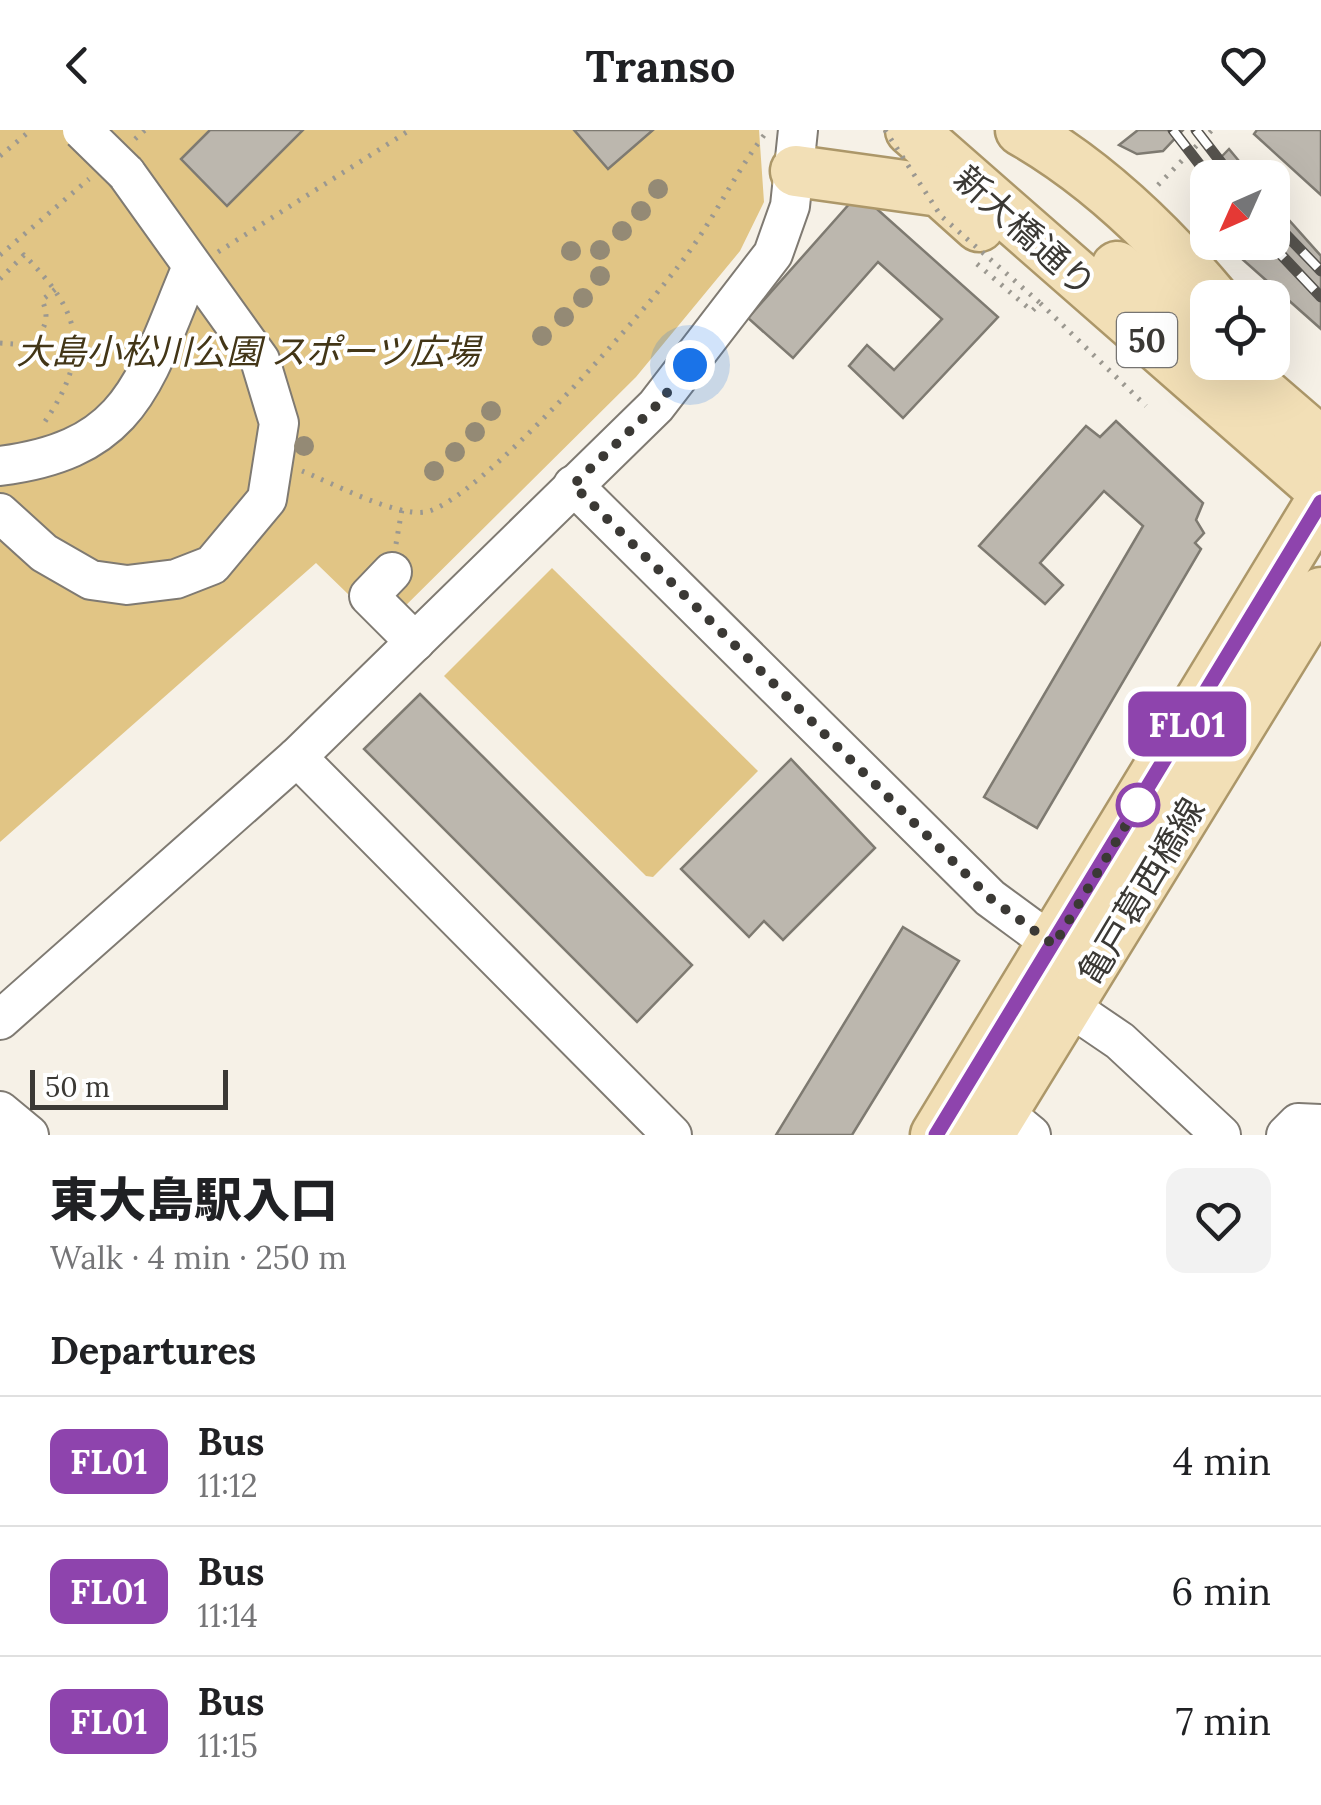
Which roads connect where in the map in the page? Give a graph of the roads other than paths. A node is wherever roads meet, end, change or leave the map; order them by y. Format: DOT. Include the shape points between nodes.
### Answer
graph roads {
  1 [pos="82,130"];
  2 [pos="911,130"];
  3 [pos="797,145"];
  4 [pos="987,152"];
  5 [pos="191,269"];
  6 [pos="1198,280"];
  7 [pos="1190,330"];
  8 [pos="1243,380"];
  9 [pos="1265,380"];
  10 [pos="1285,429"];
  11 [pos="0,466"];
  12 [pos="573,485"];
  13 [pos="1321,490"];
  14 [pos="1321,502"];
  15 [pos="0,513"];
  16 [pos="392,572"];
  17 [pos="1321,593"];
  18 [pos="415,642"];
  19 [pos="297,757"];
  20 [pos="1054,945"];
  21 [pos="1070,1007"];
  22 [pos="0,1020"];
  23 [pos="0,1111"];
  24 [pos="1321,1124"];
  25 [pos="1007,1127"];
  26 [pos="29,1135"];
  27 [pos="672,1135"];
  28 [pos="936,1135"];
  29 [pos="1221,1135"];
  30 [pos="1286,1135"];
  1 -- 5 [label="street, bridge" via="119,161"];
  2 -- 4 [label="main road, 新大橋通り / 50"];
  3 -- 10 [label="main road" via="940,192 1140,368"];
  3 -- 12 [label="street" via="774,254 656,406"];
  4 -- 6 [label="main road" via="1050,147"];
  4 -- 7 [label="main road, 新大橋通り / 50"];
  4 -- 10 [label="main road, 新大橋通り / 50"];
  5 -- 11 [label="street" via="142,387 115,420 78,448"];
  5 -- 15 [label="street" via="260,360 279,423 267,498 240,536 212,565 176,579 127,585 91,580 44,554"];
  8 -- 10 [label="main road, 新大橋通り / 50"];
  9 -- 10 [label="main road"];
  10 -- 13 [label="main road, 新大橋通り / 50"];
  12 -- 18 [label="street"];
  12 -- 20 [label="street" via="990,898"];
  14 -- 20 [label="main road, 亀戸葛西橋線"];
  16 -- 18 [label="street" via="369,596"];
  17 -- 21 [label="main road, 亀戸葛西橋線"];
  18 -- 19 [label="street"];
  19 -- 22 [label="street"];
  19 -- 27 [label="street"];
  20 -- 28 [label="main road, 亀戸葛西橋線"];
  21 -- 25 [label="main road, 亀戸葛西橋線"];
  21 -- 29 [label="street" via="1120,1041"];
  23 -- 26 [label="street"];
  24 -- 30 [label="street" via="1298,1122"];
}
